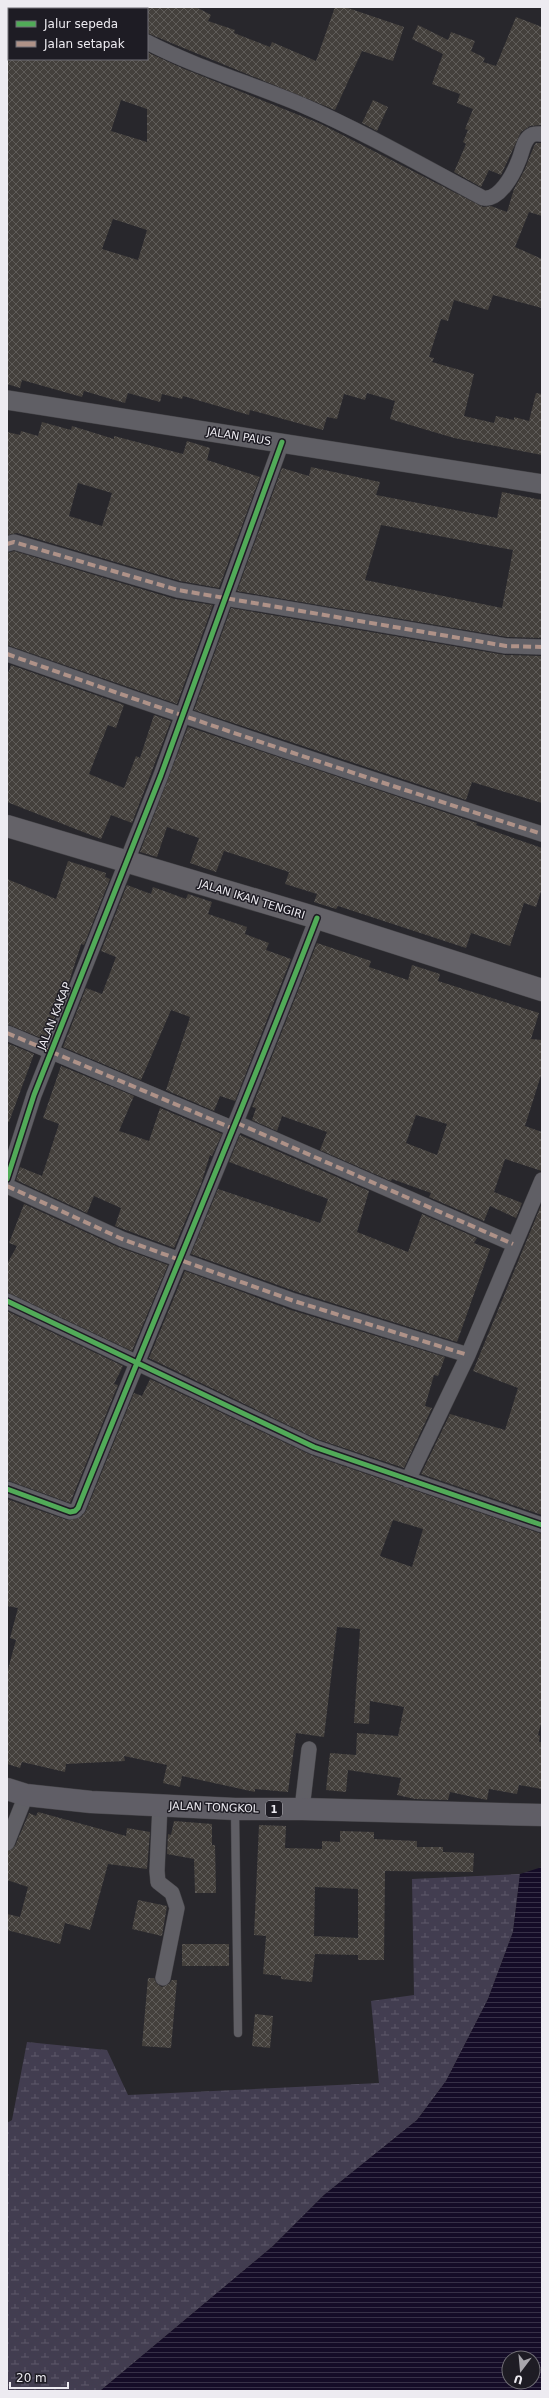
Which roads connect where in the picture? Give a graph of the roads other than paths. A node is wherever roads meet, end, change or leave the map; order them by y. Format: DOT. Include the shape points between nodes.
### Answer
graph roads {
  1 [pos="148,43"];
  2 [pos="542,134"];
  3 [pos="7,400"];
  4 [pos="282,442"];
  5 [pos="542,484"];
  6 [pos="7,544"];
  7 [pos="226,599"];
  8 [pos="542,647"];
  9 [pos="7,654"];
  10 [pos="182,716"];
  11 [pos="7,826"];
  12 [pos="542,834"];
  13 [pos="126,862"];
  14 [pos="317,918"];
  15 [pos="542,990"];
  16 [pos="7,1033"];
  17 [pos="51,1050"];
  18 [pos="235,1126"];
  19 [pos="7,1179"];
  20 [pos="542,1180"];
  21 [pos="7,1186"];
  22 [pos="513,1244"];
  23 [pos="182,1259"];
  24 [pos="7,1301"];
  25 [pos="468,1355"];
  26 [pos="136,1362"];
  27 [pos="408,1480"];
  28 [pos="7,1489"];
  29 [pos="542,1525"];
  30 [pos="309,1749"];
  31 [pos="16,1792"];
  32 [pos="160,1805"];
  33 [pos="302,1808"];
  34 [pos="235,1809"];
  35 [pos="542,1815"];
  36 [pos="7,1843"];
  37 [pos="163,1978"];
  38 [pos="238,2033"];
  1 -- 2 [label="street" via="180,59 346,124 483,198 494,197 503,187 518,163 528,138 534,134"];
  3 -- 4 [label="street, JALAN PAUS"];
  4 -- 5 [label="street, JALAN PAUS"];
  4 -- 7 [label="street, JALAN KAKAP"];
  6 -- 7 [label="street" via="14,542 178,590"];
  7 -- 8 [label="street" via="506,646"];
  7 -- 10 [label="street, JALAN KAKAP"];
  9 -- 10 [label="street"];
  10 -- 12 [label="street" via="392,787"];
  10 -- 13 [label="street, JALAN KAKAP"];
  11 -- 13 [label="main road, JALAN IKAN TENGIRI"];
  13 -- 14 [label="main road, JALAN IKAN TENGIRI"];
  13 -- 17 [label="street, JALAN KAKAP"];
  14 -- 15 [label="main road, JALAN IKAN TENGIRI"];
  14 -- 18 [label="street"];
  16 -- 17 [label="street"];
  17 -- 18 [label="street"];
  17 -- 19 [label="street, JALAN KAKAP"];
  18 -- 22 [label="street"];
  18 -- 23 [label="street"];
  20 -- 22 [label="street"];
  21 -- 23 [label="street" via="122,1239"];
  22 -- 25 [label="street"];
  23 -- 25 [label="street" via="294,1301"];
  23 -- 26 [label="street"];
  24 -- 26 [label="street"];
  25 -- 27 [label="street"];
  26 -- 27 [label="street" via="314,1447"];
  26 -- 28 [label="street" via="76,1511 70,1512"];
  27 -- 29 [label="street"];
  30 -- 33 [label="street"];
  31 -- 32 [label="highway, JALAN TONGKOL / 1" via="91,1802"];
  31 -- 36 [label="street"];
  32 -- 34 [label="highway, JALAN TONGKOL / 1"];
  32 -- 37 [label="street" via="158,1882 172,1894 178,1908"];
  33 -- 34 [label="highway, JALAN TONGKOL / 1"];
  33 -- 35 [label="highway, JALAN TONGKOL / 1"];
  34 -- 38 [label="lane"];
}
